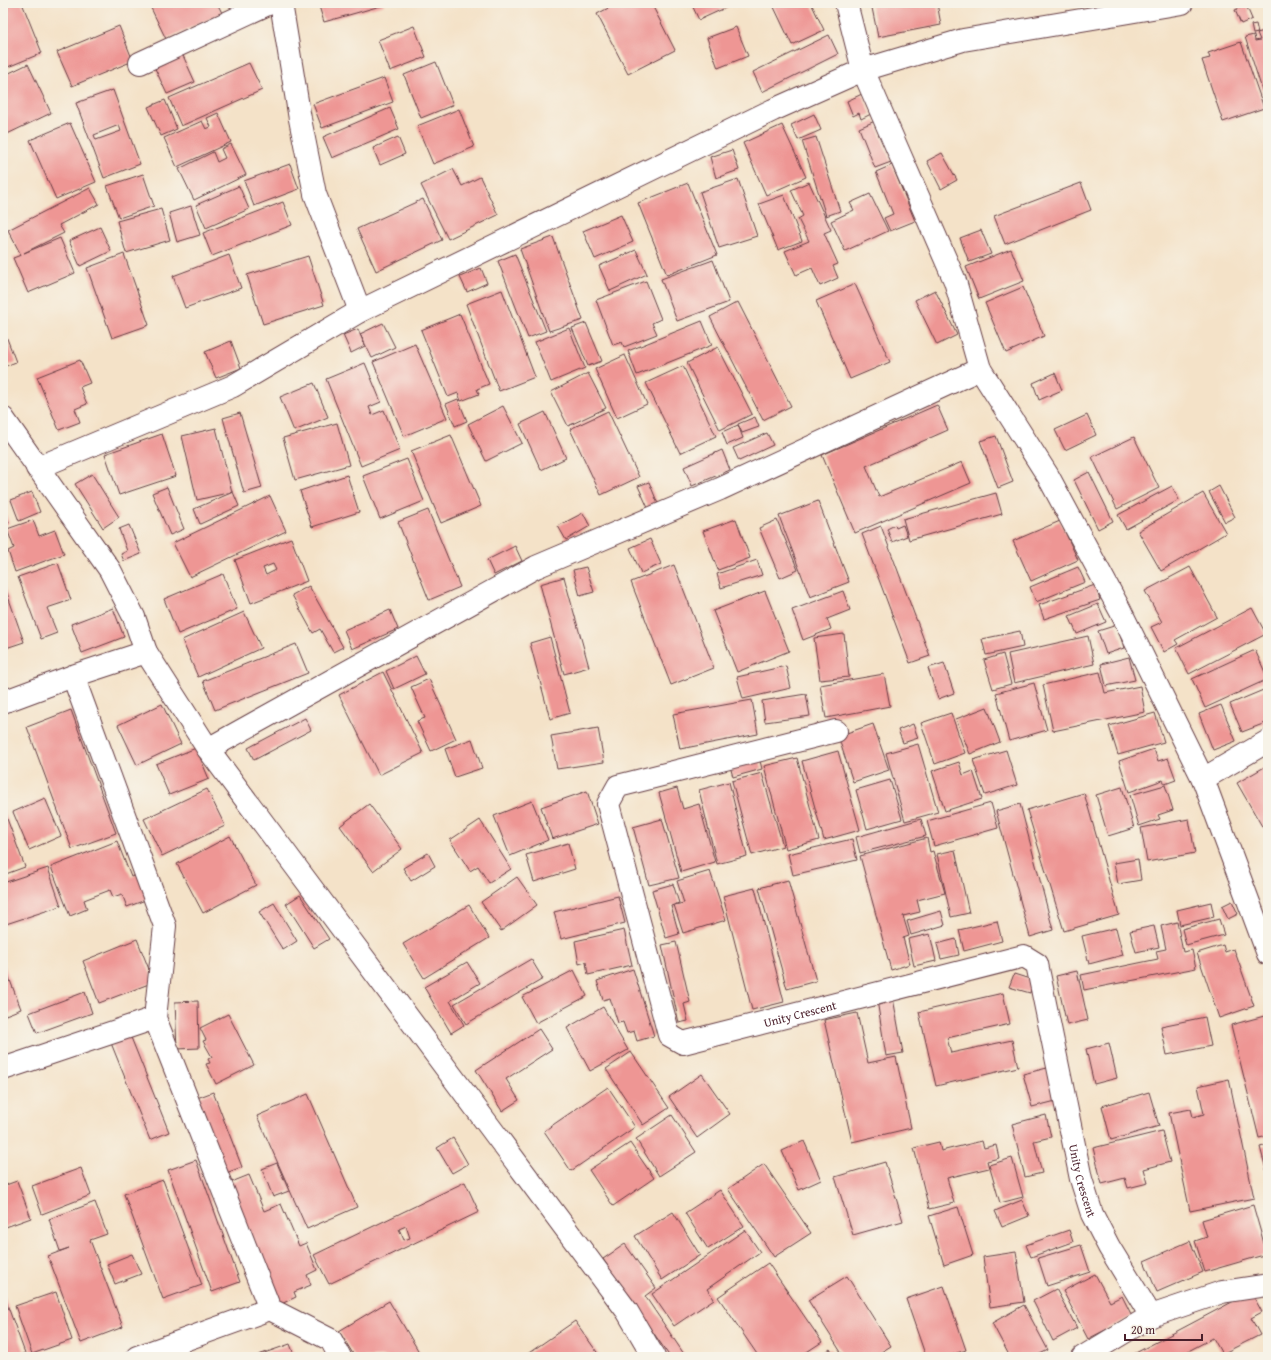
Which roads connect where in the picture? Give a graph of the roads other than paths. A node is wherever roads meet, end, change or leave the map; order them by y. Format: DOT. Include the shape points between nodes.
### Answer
graph roads {
  1 [pos="270,3"];
  2 [pos="281,3"];
  3 [pos="846,3"];
  4 [pos="1182,3"];
  5 [pos="140,63"];
  6 [pos="863,70"];
  7 [pos="360,310"];
  8 [pos="980,369"];
  9 [pos="3,418"];
  10 [pos="37,468"];
  11 [pos="146,652"];
  12 [pos="73,676"];
  13 [pos="3,702"];
  14 [pos="836,731"];
  15 [pos="1268,741"];
  16 [pos="208,749"];
  17 [pos="1203,779"];
  18 [pos="1268,954"];
  19 [pos="155,1018"];
  20 [pos="3,1069"];
  21 [pos="1268,1285"];
  22 [pos="270,1309"];
  23 [pos="1151,1316"];
  24 [pos="137,1357"];
  25 [pos="340,1357"];
  26 [pos="654,1357"];
  27 [pos="1083,1357"];
  1 -- 5 [label="street"];
  2 -- 7 [label="street" via="315,194"];
  3 -- 6 [label="street"];
  4 -- 6 [label="street" via="964,40"];
  6 -- 7 [label="street" via="773,110"];
  6 -- 8 [label="street" via="955,280"];
  7 -- 10 [label="street" via="233,386"];
  8 -- 16 [label="street" via="720,490 536,567"];
  8 -- 17 [label="street" via="1048,476 1120,610"];
  9 -- 10 [label="street"];
  10 -- 11 [label="street" via="110,570 134,616"];
  11 -- 12 [label="street"];
  11 -- 16 [label="street"];
  12 -- 13 [label="street"];
  12 -- 19 [label="street" via="164,926"];
  14 -- 23 [label="street, Unity Crescent" via="618,786 608,804 669,1035 683,1043 1024,956 1037,964 1081,1179 1092,1214"];
  15 -- 17 [label="street"];
  16 -- 26 [label="street" via="627,1312"];
  17 -- 18 [label="street"];
  19 -- 20 [label="street"];
  19 -- 22 [label="street"];
  21 -- 23 [label="street" via="1222,1292"];
  22 -- 24 [label="street"];
  22 -- 25 [label="street" via="331,1340"];
  23 -- 27 [label="street"];
}
